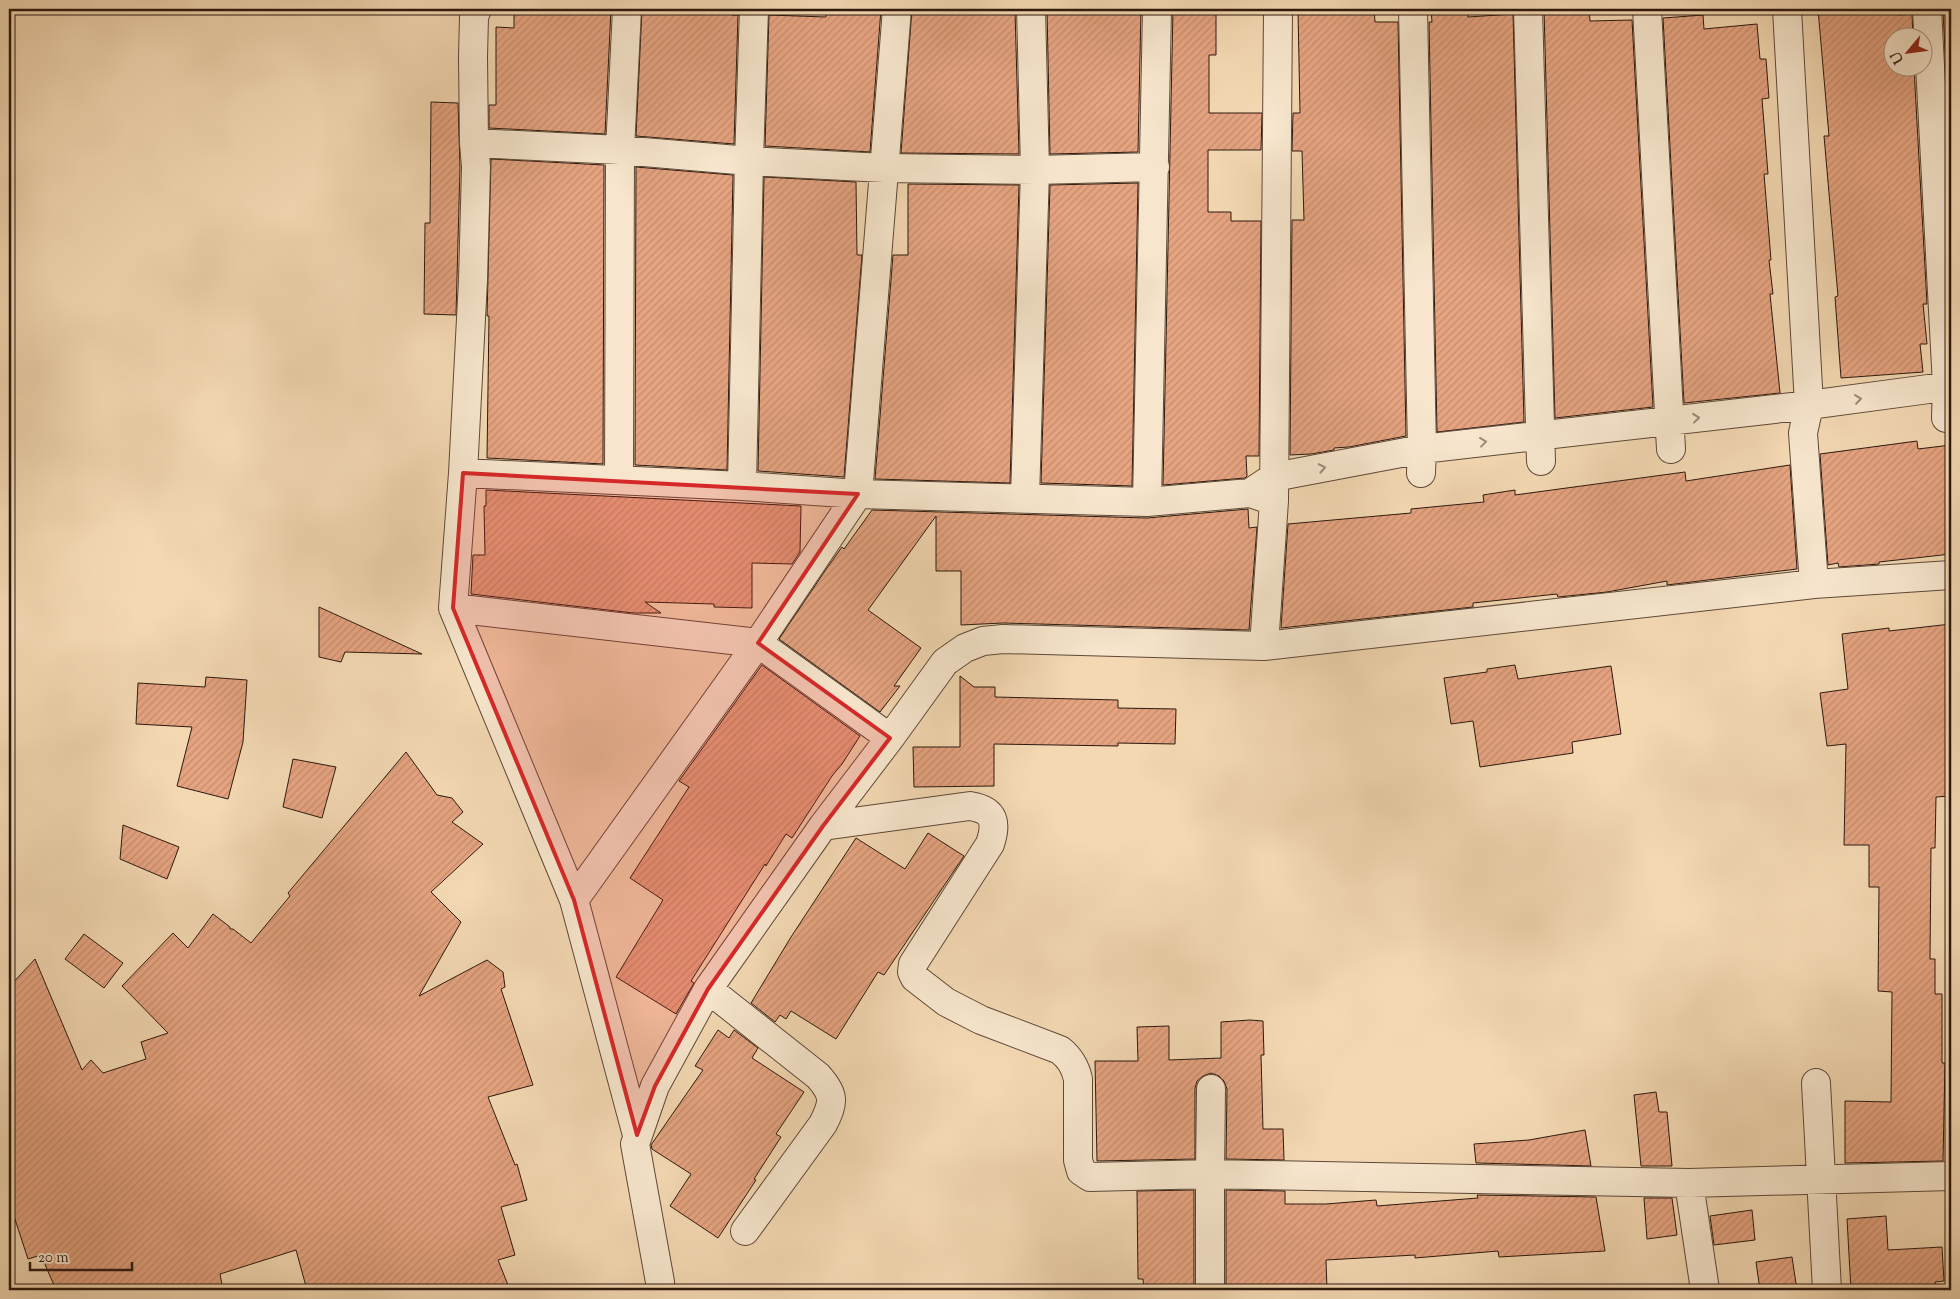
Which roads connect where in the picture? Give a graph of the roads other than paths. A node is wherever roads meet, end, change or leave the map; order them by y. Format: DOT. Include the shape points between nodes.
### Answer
graph roads {
  1 [pos="477,9"];
  2 [pos="628,9"];
  3 [pos="754,9"];
  4 [pos="897,9"];
  5 [pos="1032,9"];
  6 [pos="1157,9"];
  7 [pos="1278,9"];
  8 [pos="1413,9"];
  9 [pos="1528,9"];
  10 [pos="1647,9"];
  11 [pos="1787,9"];
  12 [pos="1927,9"];
  13 [pos="474,143"];
  14 [pos="620,150"];
  15 [pos="749,161"];
  16 [pos="1155,167"];
  17 [pos="884,168"];
  18 [pos="1035,170"];
  19 [pos="1949,386"];
  20 [pos="1809,406"];
  21 [pos="1946,418"];
  22 [pos="1670,421"];
  23 [pos="1540,448"];
  24 [pos="1671,448"];
  25 [pos="1421,461"];
  26 [pos="463,473"];
  27 [pos="619,480"];
  28 [pos="742,486"];
  29 [pos="1266,490"];
  30 [pos="858,494"];
  31 [pos="1025,498"];
  32 [pos="1147,502"];
  33 [pos="1951,576"];
  34 [pos="1814,584"];
  35 [pos="453,608"];
  36 [pos="758,643"];
  37 [pos="1264,646"];
  38 [pos="890,738"];
  39 [pos="823,826"];
  40 [pos="574,900"];
  41 [pos="708,989"];
  42 [pos="1816,1084"];
  43 [pos="1211,1089"];
  44 [pos="637,1135"];
  45 [pos="1210,1174"];
  46 [pos="1951,1176"];
  47 [pos="1821,1178"];
  48 [pos="1689,1183"];
  49 [pos="745,1231"];
  50 [pos="660,1290"];
  51 [pos="1210,1290"];
  52 [pos="1705,1290"];
  53 [pos="1827,1290"];
  1 -- 13 [label="street" via="473,57"];
  2 -- 14 [label="street"];
  3 -- 15 [label="street"];
  4 -- 17 [label="street"];
  5 -- 18 [label="street"];
  6 -- 16 [label="street"];
  7 -- 29 [label="street"];
  8 -- 25 [label="street"];
  9 -- 23 [label="street"];
  10 -- 22 [label="street"];
  11 -- 20 [label="street"];
  12 -- 19 [label="street"];
  13 -- 14 [label="street"];
  13 -- 26 [label="street" via="473,280"];
  14 -- 15 [label="street"];
  14 -- 27 [label="street"];
  15 -- 17 [label="street"];
  15 -- 28 [label="street"];
  16 -- 18 [label="street"];
  16 -- 32 [label="street"];
  17 -- 18 [label="street"];
  17 -- 30 [label="street"];
  18 -- 31 [label="street"];
  20 -- 19 [label="street, one-way"];
  19 -- 21 [label="street"];
  22 -- 20 [label="street, one-way"];
  20 -- 34 [label="street" via="1803,433"];
  22 -- 23 [label="street"];
  22 -- 24 [label="street"];
  25 -- 23 [label="street, one-way"];
  29 -- 25 [label="street, one-way"];
  26 -- 27 [label="street"];
  26 -- 35 [label="street"];
  27 -- 28 [label="street"];
  28 -- 30 [label="street"];
  29 -- 32 [label="street"];
  29 -- 37 [label="street"];
  30 -- 31 [label="street"];
  30 -- 36 [label="street"];
  31 -- 32 [label="street"];
  33 -- 34 [label="street"];
  34 -- 37 [label="street"];
  35 -- 36 [label="street"];
  35 -- 40 [label="street"];
  36 -- 38 [label="street"];
  36 -- 40 [label="street"];
  37 -- 38 [label="street" via="983,641 965,648 945,662"];
  38 -- 39 [label="street"];
  39 -- 41 [label="street"];
  39 -- 45 [label="street" via="970,806 990,813 994,832 990,844 914,964 912,972 915,978 946,1002 981,1020 1068,1056 1078,1079 1078,1160 1081,1171 1090,1178"];
  40 -- 44 [label="street"];
  41 -- 44 [label="street" via="655,1086"];
  41 -- 49 [label="street" via="818,1076 832,1097 823,1124"];
  42 -- 47 [label="street"];
  43 -- 45 [label="street"];
  44 -- 50 [label="street" via="636,1154"];
  45 -- 48 [label="street"];
  45 -- 51 [label="street"];
  46 -- 47 [label="street"];
  47 -- 48 [label="street"];
  47 -- 53 [label="street"];
  48 -- 52 [label="street"];
}
